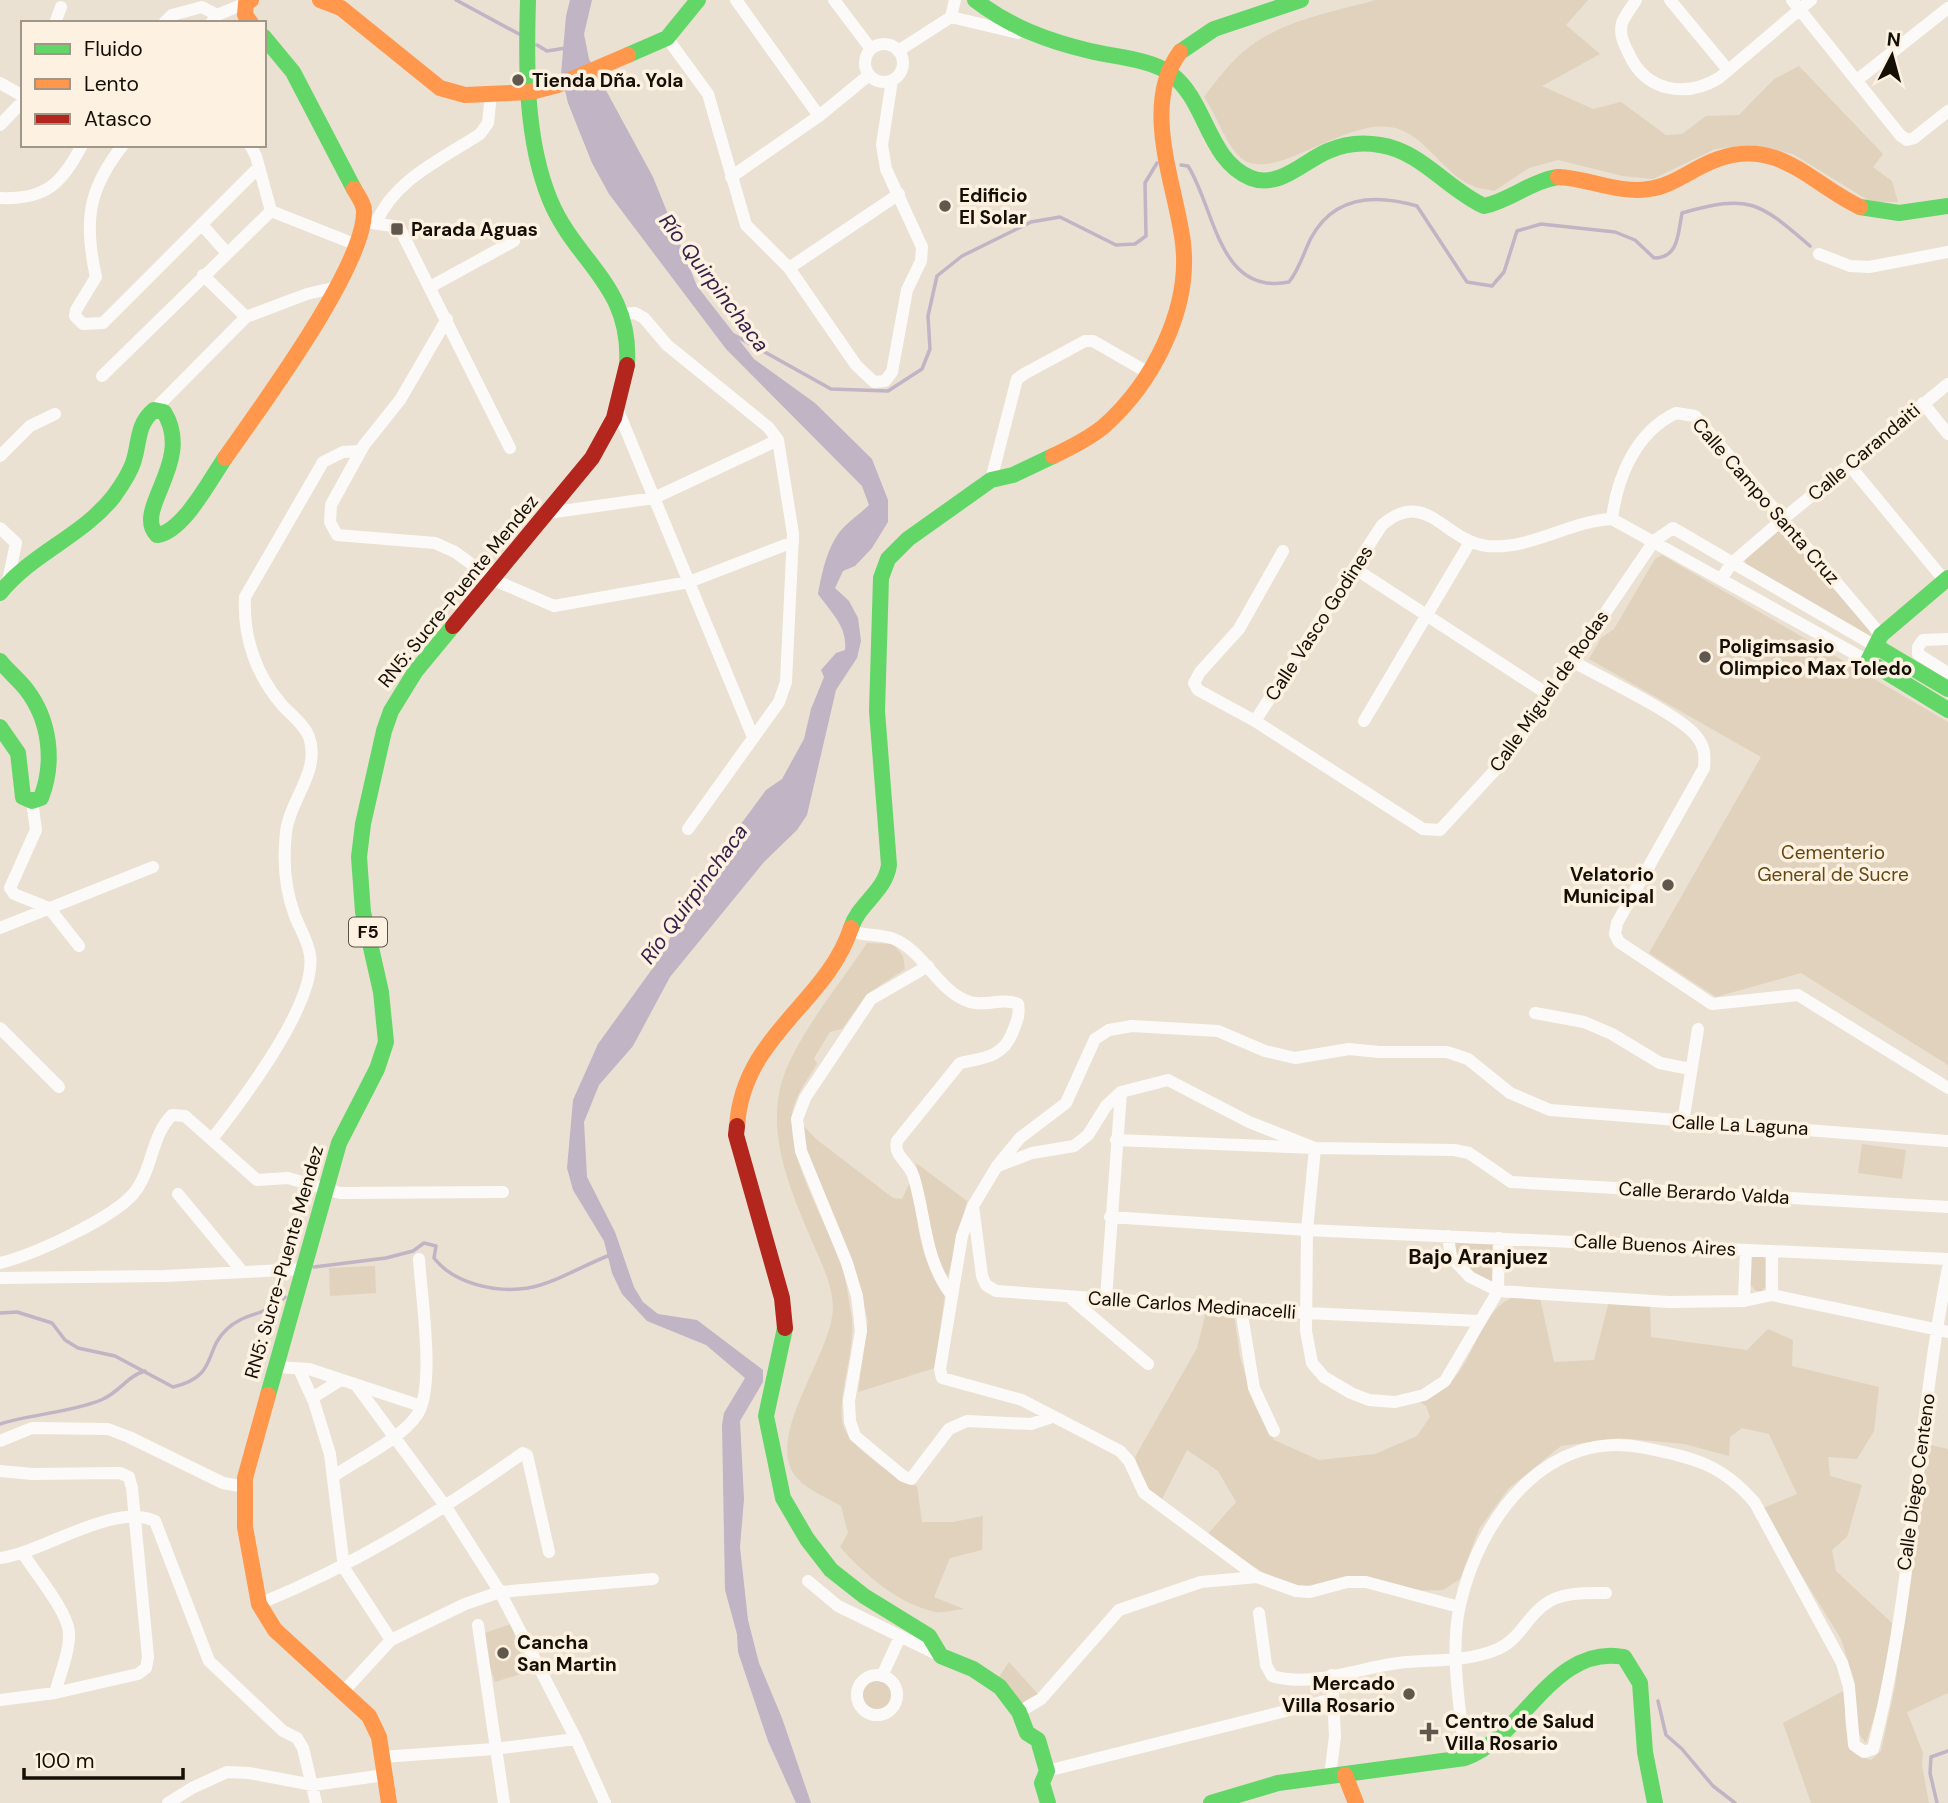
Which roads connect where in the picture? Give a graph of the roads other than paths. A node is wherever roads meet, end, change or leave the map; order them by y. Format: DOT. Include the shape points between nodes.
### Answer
graph roads {
  1 [pos="320,0"];
  2 [pos="528,0"];
  3 [pos="685,0"];
  4 [pos="698,0"];
  5 [pos="736,0"];
  6 [pos="834,0"];
  7 [pos="955,0"];
  8 [pos="975,0"];
  9 [pos="1301,0"];
  10 [pos="1636,0"];
  11 [pos="1670,0"];
  12 [pos="1811,0"];
  13 [pos="249,2"];
  14 [pos="1795,5"];
  15 [pos="61,7"];
  16 [pos="1948,8"];
  17 [pos="951,18"];
  18 [pos="214,19"];
  19 [pos="56,21"];
  20 [pos="166,21"];
  21 [pos="250,21"];
  22 [pos="1031,36"];
  23 [pos="667,38"];
  24 [pos="266,39"];
  25 [pos="645,46"];
  26 [pos="871,49"];
  27 [pos="898,51"];
  28 [pos="1728,70"];
  29 [pos="869,75"];
  30 [pos="1174,77"];
  31 [pos="892,80"];
  32 [pos="1857,80"];
  33 [pos="0,83"];
  34 [pos="531,92"];
  35 [pos="491,94"];
  36 [pos="21,97"];
  37 [pos="21,100"];
  38 [pos="1948,111"];
  39 [pos="818,116"];
  40 [pos="0,125"];
  41 [pos="81,147"];
  42 [pos="122,147"];
  43 [pos="251,147"];
  44 [pos="259,167"];
  45 [pos="731,177"];
  46 [pos="899,194"];
  47 [pos="0,198"];
  48 [pos="1948,206"];
  49 [pos="271,211"];
  50 [pos="371,223"];
  51 [pos="202,225"];
  52 [pos="514,241"];
  53 [pos="357,245"];
  54 [pos="1948,252"];
  55 [pos="226,253"];
  56 [pos="1819,254"];
  57 [pos="789,268"];
  58 [pos="203,275"];
  59 [pos="338,287"];
  60 [pos="430,287"];
  61 [pos="620,314"];
  62 [pos="246,317"];
  63 [pos="447,319"];
  64 [pos="1147,372"];
  65 [pos="102,376"];
  66 [pos="1948,384"];
  67 [pos="1923,403"];
  68 [pos="154,410"];
  69 [pos="618,413"];
  70 [pos="55,414"];
  71 [pos="1948,435"];
  72 [pos="778,440"];
  73 [pos="510,448"];
  74 [pos="360,452"];
  75 [pos="0,456"];
  76 [pos="1850,466"];
  77 [pos="991,480"];
  78 [pos="654,498"];
  79 [pos="547,513"];
  80 [pos="1612,519"];
  81 [pos="1783,519"];
  82 [pos="0,528"];
  83 [pos="1654,541"];
  84 [pos="793,542"];
  85 [pos="1470,542"];
  86 [pos="1283,551"];
  87 [pos="1732,563"];
  88 [pos="1354,568"];
  89 [pos="492,579"];
  90 [pos="1721,579"];
  91 [pos="1946,580"];
  92 [pos="689,582"];
  93 [pos="4,587"];
  94 [pos="1428,616"];
  95 [pos="1948,639"];
  96 [pos="1876,648"];
  97 [pos="0,661"];
  98 [pos="1572,661"];
  99 [pos="1948,673"];
  100 [pos="1948,689"];
  101 [pos="1549,695"];
  102 [pos="1948,710"];
  103 [pos="1255,721"];
  104 [pos="1364,721"];
  105 [pos="0,727"];
  106 [pos="754,737"];
  107 [pos="32,801"];
  108 [pos="688,828"];
  109 [pos="153,867"];
  110 [pos="49,908"];
  111 [pos="0,928"];
  112 [pos="851,931"];
  113 [pos="79,946"];
  114 [pos="928,966"];
  115 [pos="1535,1013"];
  116 [pos="0,1028"];
  117 [pos="1698,1029"];
  118 [pos="1690,1069"];
  119 [pos="59,1087"];
  120 [pos="1948,1088"];
  121 [pos="1121,1092"];
  122 [pos="1683,1122"];
  123 [pos="212,1139"];
  124 [pos="1116,1140"];
  125 [pos="1948,1141"];
  126 [pos="1315,1148"];
  127 [pos="997,1166"];
  128 [pos="324,1189"];
  129 [pos="503,1192"];
  130 [pos="178,1194"];
  131 [pos="973,1206"];
  132 [pos="1948,1207"];
  133 [pos="1110,1217"];
  134 [pos="1307,1230"];
  135 [pos="1448,1236"];
  136 [pos="1499,1238"];
  137 [pos="1746,1250"];
  138 [pos="1772,1251"];
  139 [pos="419,1259"];
  140 [pos="1948,1259"];
  141 [pos="0,1263"];
  142 [pos="1948,1268"];
  143 [pos="304,1269"];
  144 [pos="242,1270"];
  145 [pos="0,1278"];
  146 [pos="1498,1291"];
  147 [pos="950,1293"];
  148 [pos="1772,1295"];
  149 [pos="1068,1296"];
  150 [pos="1106,1298"];
  151 [pos="1744,1301"];
  152 [pos="1241,1309"];
  153 [pos="1307,1313"];
  154 [pos="1480,1321"];
  155 [pos="1942,1330"];
  156 [pos="1148,1364"];
  157 [pos="276,1367"];
  158 [pos="299,1369"];
  159 [pos="341,1380"];
  160 [pos="356,1385"];
  161 [pos="312,1398"];
  162 [pos="421,1406"];
  163 [pos="1052,1417"];
  164 [pos="1274,1431"];
  165 [pos="392,1437"];
  166 [pos="0,1441"];
  167 [pos="0,1471"];
  168 [pos="334,1476"];
  169 [pos="245,1487"];
  170 [pos="446,1507"];
  171 [pos="133,1516"];
  172 [pos="549,1552"];
  173 [pos="24,1555"];
  174 [pos="0,1558"];
  175 [pos="344,1568"];
  176 [pos="1257,1577"];
  177 [pos="653,1579"];
  178 [pos="808,1581"];
  179 [pos="500,1592"];
  180 [pos="1606,1593"];
  181 [pos="259,1604"];
  182 [pos="1460,1607"];
  183 [pos="1259,1613"];
  184 [pos="478,1625"];
  185 [pos="899,1639"];
  186 [pos="391,1640"];
  187 [pos="941,1656"];
  188 [pos="1457,1661"];
  189 [pos="1332,1675"];
  190 [pos="882,1676"];
  191 [pos="344,1691"];
  192 [pos="55,1693"];
  193 [pos="1333,1699"];
  194 [pos="0,1700"];
  195 [pos="1019,1712"];
  196 [pos="576,1739"];
  197 [pos="494,1749"];
  198 [pos="382,1757"];
  199 [pos="1465,1758"];
  200 [pos="1047,1772"];
  201 [pos="385,1775"];
  202 [pos="1337,1776"];
  203 [pos="313,1785"];
  204 [pos="192,1788"];
  205 [pos="168,1803"];
  206 [pos="189,1803"];
  207 [pos="316,1803"];
  208 [pos="389,1803"];
  209 [pos="504,1803"];
  210 [pos="605,1803"];
  211 [pos="1048,1803"];
  212 [pos="1211,1803"];
  213 [pos="1356,1803"];
  214 [pos="1655,1803"];
  1 -- 35 [label="main road" via="341,8 440,88 465,95"];
  2 -- 34 [label="main road, RN5: Sucre-Puente Mendez / F5"];
  3 -- 25 [label="main road" via="670,23"];
  4 -- 23 [label="main road"];
  5 -- 39 [label="street"];
  6 -- 26 [label="street"];
  7 -- 17 [label="street"];
  8 -- 22 [label="main road"];
  9 -- 30 [label="main road" via="1230,23 1191,42 1177,54"];
  10 -- 28 [label="street" via="1623,22 1621,36 1634,66 1649,81 1684,90 1704,87"];
  11 -- 28 [label="street"];
  12 -- 14 [label="street"];
  13 -- 18 [label="street"];
  13 -- 21 [label="main road" via="245,15"];
  14 -- 28 [label="street"];
  14 -- 32 [label="street"];
  15 -- 19 [label="street"];
  16 -- 32 [label="street"];
  17 -- 22 [label="street"];
  17 -- 27 [label="street"];
  18 -- 20 [label="street" via="202,7"];
  22 -- 30 [label="main road" via="1151,65"];
  23 -- 25 [label="main road"];
  23 -- 45 [label="street" via="708,94"];
  24 -- 50 [label="main road" via="293,72"];
  25 -- 34 [label="main road" via="558,85"];
  26 -- 27 [label="street" via="882,44"];
  26 -- 29 [label="street" via="865,64"];
  27 -- 31 [label="street" via="902,67"];
  29 -- 31 [label="street" via="880,81"];
  29 -- 39 [label="street"];
  30 -- 48 [label="main road" via="1229,162 1248,178 1258,180 1284,177 1341,146 1381,145 1418,158 1461,196 1484,206 1555,177 1658,188 1711,160 1748,153 1798,166 1868,209 1890,214"];
  30 -- 64 [label="main road" via="1161,100 1162,137 1184,247 1181,280 1169,337"];
  31 -- 46 [label="street" via="882,145 886,169"];
  32 -- 38 [label="street" via="1907,140"];
  33 -- 36 [label="street"];
  34 -- 35 [label="main road"];
  34 -- 61 [label="main road, RN5: Sucre-Puente Mendez / F5" via="539,160 551,203 610,288"];
  35 -- 50 [label="street" via="488,122 480,134 401,185"];
  37 -- 40 [label="street"];
  39 -- 45 [label="street"];
  41 -- 47 [label="street" via="63,177 44,192 30,198"];
  42 -- 51 [label="street" via="88,216 96,277 76,310 75,316 83,324 103,323"];
  43 -- 44 [label="street"];
  44 -- 49 [label="street"];
  44 -- 51 [label="street"];
  45 -- 57 [label="street" via="746,225"];
  46 -- 57 [label="street"];
  46 -- 57 [label="street" via="922,247 921,261 908,290 892,372 885,381 874,382 864,375"];
  49 -- 53 [label="street"];
  49 -- 55 [label="street"];
  50 -- 53 [label="main road"];
  50 -- 60 [label="street" via="399,227"];
  51 -- 55 [label="street"];
  52 -- 60 [label="street"];
  53 -- 59 [label="main road"];
  54 -- 56 [label="street" via="1869,267 1850,266"];
  55 -- 58 [label="street"];
  58 -- 62 [label="street"];
  58 -- 65 [label="street"];
  59 -- 62 [label="street"];
  59 -- 68 [label="main road" via="178,526 157,535 148,518 167,472 173,430 164,412"];
  60 -- 63 [label="street"];
  61 -- 69 [label="main road, RN5: Sucre-Puente Mendez / F5" via="628,368"];
  61 -- 72 [label="street" via="635,313 643,318 667,345"];
  62 -- 68 [label="street"];
  63 -- 73 [label="street"];
  63 -- 74 [label="street" via="400,400"];
  64 -- 77 [label="main road" via="1108,423 1077,444 1007,478"];
  64 -- 77 [label="street" via="1093,341 1085,341 1024,374 1017,379"];
  66 -- 67 [label="street, Calle Carandaiti"];
  67 -- 71 [label="street"];
  67 -- 76 [label="street, Calle Carandaiti"];
  68 -- 93 [label="main road" via="145,416 134,462 106,506 33,558"];
  69 -- 78 [label="street"];
  69 -- 79 [label="main road, RN5: Sucre-Puente Mendez / F5" via="610,433"];
  70 -- 75 [label="street" via="30,426"];
  72 -- 78 [label="street"];
  72 -- 84 [label="street"];
  74 -- 89 [label="street" via="331,505 330,522 337,535 435,542"];
  74 -- 123 [label="street" via="343,452 323,462 245,597 244,619 254,658 266,684 308,736 313,755 310,772 290,810 285,861 288,895 310,965 296,1014"];
  76 -- 81 [label="street, Calle Carandaiti"];
  76 -- 91 [label="street"];
  77 -- 112 [label="main road" via="908,539 888,559 880,578 877,711 889,865 887,880 855,916"];
  78 -- 79 [label="street"];
  78 -- 92 [label="street"];
  79 -- 89 [label="main road, RN5: Sucre-Puente Mendez / F5"];
  80 -- 81 [label="street, Calle Campo Santa Cruz" via="1623,471 1651,428 1676,413 1695,416"];
  80 -- 83 [label="street"];
  80 -- 85 [label="street" via="1590,520 1508,546"];
  81 -- 87 [label="street, Calle Carandaiti"];
  81 -- 96 [label="street, Calle Campo Santa Cruz"];
  82 -- 93 [label="street" via="16,543"];
  83 -- 87 [label="street" via="1673,528"];
  83 -- 90 [label="street"];
  83 -- 98 [label="street, Calle Miguel de Rodas"];
  84 -- 92 [label="street"];
  84 -- 106 [label="street" via="786,682 779,702"];
  85 -- 88 [label="street, Calle Vasco Godines" via="1426,513 1407,510 1382,525"];
  85 -- 94 [label="street"];
  86 -- 103 [label="street" via="1239,628 1195,683 1198,690"];
  87 -- 90 [label="street, Calle Carandaiti"];
  87 -- 96 [label="street"];
  88 -- 94 [label="street"];
  88 -- 103 [label="street, Calle Vasco Godines"];
  89 -- 92 [label="street" via="554,606"];
  89 -- 128 [label="main road, RN5: Sucre-Puente Mendez / F5" via="415,672 384,731 359,857 363,912 381,992 386,1042 339,1143"];
  90 -- 96 [label="street"];
  91 -- 96 [label="main road"];
  92 -- 106 [label="street"];
  94 -- 101 [label="street"];
  94 -- 104 [label="street"];
  95 -- 99 [label="street" via="1923,640 1918,646 1918,654"];
  96 -- 100 [label="main road"];
  96 -- 102 [label="main road"];
  97 -- 107 [label="main road" via="37,705 46,728 47,787 41,798"];
  98 -- 101 [label="street, Calle Miguel de Rodas"];
  98 -- 120 [label="street" via="1687,725 1702,744 1705,757 1704,768 1617,923 1619,942 1712,1004 1798,995"];
  101 -- 103 [label="street, Calle Miguel de Rodas" via="1508,756 1440,830 1433,831 1423,829"];
  105 -- 107 [label="main road" via="15,742 23,797"];
  106 -- 108 [label="street"];
  107 -- 110 [label="street" via="36,830 10,888 14,894"];
  109 -- 110 [label="street"];
  110 -- 111 [label="street"];
  110 -- 113 [label="street"];
  112 -- 114 [label="street" via="895,939"];
  112 -- 187 [label="main road" via="835,962 742,1087 736,1135 782,1298 785,1329 766,1416 783,1498 807,1539 831,1570 929,1636"];
  114 -- 147 [label="street" via="970,1002 1010,1000 1018,1004 1020,1013 1000,1053 960,1063 895,1149 911,1165 921,1222 939,1277"];
  114 -- 163 [label="street" via="871,999 805,1098 797,1119 801,1151 857,1296 861,1331 849,1421 855,1436 911,1479 949,1429 967,1422 1031,1424"];
  115 -- 118 [label="street" via="1584,1023 1660,1063"];
  116 -- 119 [label="street"];
  117 -- 118 [label="street"];
  118 -- 122 [label="street"];
  121 -- 124 [label="street"];
  121 -- 126 [label="street" via="1168,1080 1182,1084 1249,1122"];
  121 -- 127 [label="street" via="1074,1146 1032,1153"];
  122 -- 125 [label="street, Calle La Laguna"];
  122 -- 127 [label="street, Calle La Laguna" via="1550,1111 1510,1093 1468,1059 1447,1052 1349,1049 1295,1058 1273,1054 1218,1031 1132,1026 1109,1030 1095,1039 1066,1103 1020,1138"];
  123 -- 128 [label="street" via="257,1180 288,1178"];
  123 -- 141 [label="street" via="185,1116 172,1115 159,1132 134,1193 94,1223"];
  124 -- 126 [label="street"];
  124 -- 133 [label="street"];
  126 -- 132 [label="street, Calle Berardo Valda" via="1454,1150 1469,1153 1511,1182"];
  126 -- 134 [label="street"];
  127 -- 131 [label="street, Calle La Laguna"];
  128 -- 129 [label="street" via="340,1193"];
  128 -- 143 [label="main road, RN5: Sucre-Puente Mendez / F5"];
  130 -- 144 [label="street"];
  131 -- 147 [label="street, Calle La Laguna" via="961,1236"];
  131 -- 149 [label="street, Calle Carlos Medinacelli" via="986,1285 996,1291"];
  133 -- 134 [label="street, Calle Buenos Aires"];
  133 -- 150 [label="street"];
  134 -- 135 [label="street, Calle Buenos Aires"];
  134 -- 153 [label="street"];
  135 -- 136 [label="street, Calle Buenos Aires"];
  135 -- 146 [label="street" via="1451,1257 1470,1277"];
  136 -- 137 [label="street, Calle Buenos Aires"];
  136 -- 146 [label="street"];
  137 -- 138 [label="street, Calle Buenos Aires"];
  137 -- 151 [label="street"];
  138 -- 140 [label="street, Calle Buenos Aires"];
  138 -- 148 [label="street"];
  139 -- 162 [label="street" via="428,1367"];
  142 -- 155 [label="street, Calle Diego Centeno"];
  143 -- 144 [label="street"];
  143 -- 157 [label="main road, RN5: Sucre-Puente Mendez / F5"];
  144 -- 145 [label="street"];
  146 -- 151 [label="street" via="1669,1302"];
  146 -- 154 [label="street"];
  147 -- 163 [label="street, Calle La Laguna" via="940,1369 943,1378 1022,1401"];
  148 -- 151 [label="street"];
  148 -- 155 [label="street"];
  149 -- 150 [label="street, Calle Carlos Medinacelli"];
  149 -- 156 [label="street"];
  150 -- 152 [label="street, Calle Carlos Medinacelli"];
  152 -- 153 [label="street, Calle Carlos Medinacelli"];
  152 -- 164 [label="street" via="1254,1388"];
  153 -- 154 [label="street, Calle Carlos Medinacelli"];
  153 -- 154 [label="street" via="1311,1363 1324,1377 1369,1400 1395,1402 1424,1395 1445,1381"];
  155 -- 182 [label="street, Calle Diego Centeno" via="1892,1679 1873,1749 1864,1752 1854,1745 1842,1663 1748,1494 1719,1469 1631,1445 1605,1444 1553,1461 1509,1501 1487,1530"];
  157 -- 158 [label="street"];
  157 -- 169 [label="main road, RN5: Sucre-Puente Mendez / F5"];
  158 -- 159 [label="street"];
  158 -- 161 [label="street"];
  159 -- 160 [label="street"];
  159 -- 161 [label="street"];
  160 -- 162 [label="street"];
  160 -- 165 [label="street"];
  161 -- 168 [label="street"];
  162 -- 165 [label="street" via="417,1416"];
  163 -- 176 [label="street" via="1120,1451 1144,1493"];
  165 -- 168 [label="street"];
  165 -- 170 [label="street"];
  166 -- 169 [label="street" via="32,1428 108,1429 223,1483"];
  167 -- 171 [label="street" via="120,1473 129,1477"];
  168 -- 175 [label="street"];
  169 -- 181 [label="main road, RN5: Sucre-Puente Mendez / F5" via="245,1527"];
  170 -- 172 [label="street" via="527,1455"];
  170 -- 175 [label="street"];
  170 -- 179 [label="street"];
  171 -- 173 [label="street" via="92,1525"];
  171 -- 192 [label="street" via="146,1668 138,1674"];
  171 -- 203 [label="street" via="155,1521 163,1534 209,1661 283,1731 297,1738"];
  173 -- 174 [label="street"];
  173 -- 192 [label="street" via="69,1631"];
  175 -- 181 [label="street"];
  175 -- 186 [label="street"];
  176 -- 182 [label="street" via="1310,1592 1366,1582"];
  176 -- 195 [label="street" via="1201,1583 1119,1610 1041,1699"];
  177 -- 179 [label="street"];
  178 -- 185 [label="street" via="838,1606"];
  179 -- 186 [label="street"];
  179 -- 196 [label="street"];
  180 -- 188 [label="street" via="1578,1592 1544,1605 1514,1640"];
  181 -- 191 [label="main road, RN5: Sucre-Puente Mendez / F5" via="275,1630"];
  182 -- 188 [label="street"];
  183 -- 189 [label="street" via="1266,1665 1272,1676"];
  184 -- 197 [label="street"];
  185 -- 187 [label="street"];
  185 -- 190 [label="street"];
  186 -- 191 [label="street"];
  187 -- 195 [label="main road" via="1000,1687"];
  188 -- 189 [label="street" via="1400,1663"];
  188 -- 199 [label="street"];
  189 -- 193 [label="street"];
  191 -- 198 [label="main road, RN5: Sucre-Puente Mendez / F5" via="369,1716"];
  192 -- 194 [label="street"];
  193 -- 200 [label="street"];
  193 -- 202 [label="street"];
  195 -- 200 [label="main road" via="1027,1733 1038,1740"];
  196 -- 197 [label="street"];
  196 -- 210 [label="street"];
  197 -- 198 [label="street"];
  197 -- 209 [label="street"];
  198 -- 201 [label="main road, RN5: Sucre-Puente Mendez / F5"];
  199 -- 202 [label="main road"];
  199 -- 214 [label="main road" via="1482,1752 1566,1670 1601,1652 1616,1654 1638,1677 1647,1774"];
  200 -- 211 [label="main road" via="1042,1783"];
  201 -- 203 [label="street"];
  201 -- 208 [label="main road, RN5: Sucre-Puente Mendez / F5"];
  202 -- 212 [label="main road" via="1278,1783"];
  202 -- 213 [label="main road"];
  203 -- 204 [label="street" via="227,1772"];
  203 -- 207 [label="street"];
  204 -- 205 [label="street"];
  204 -- 206 [label="street"];
}
